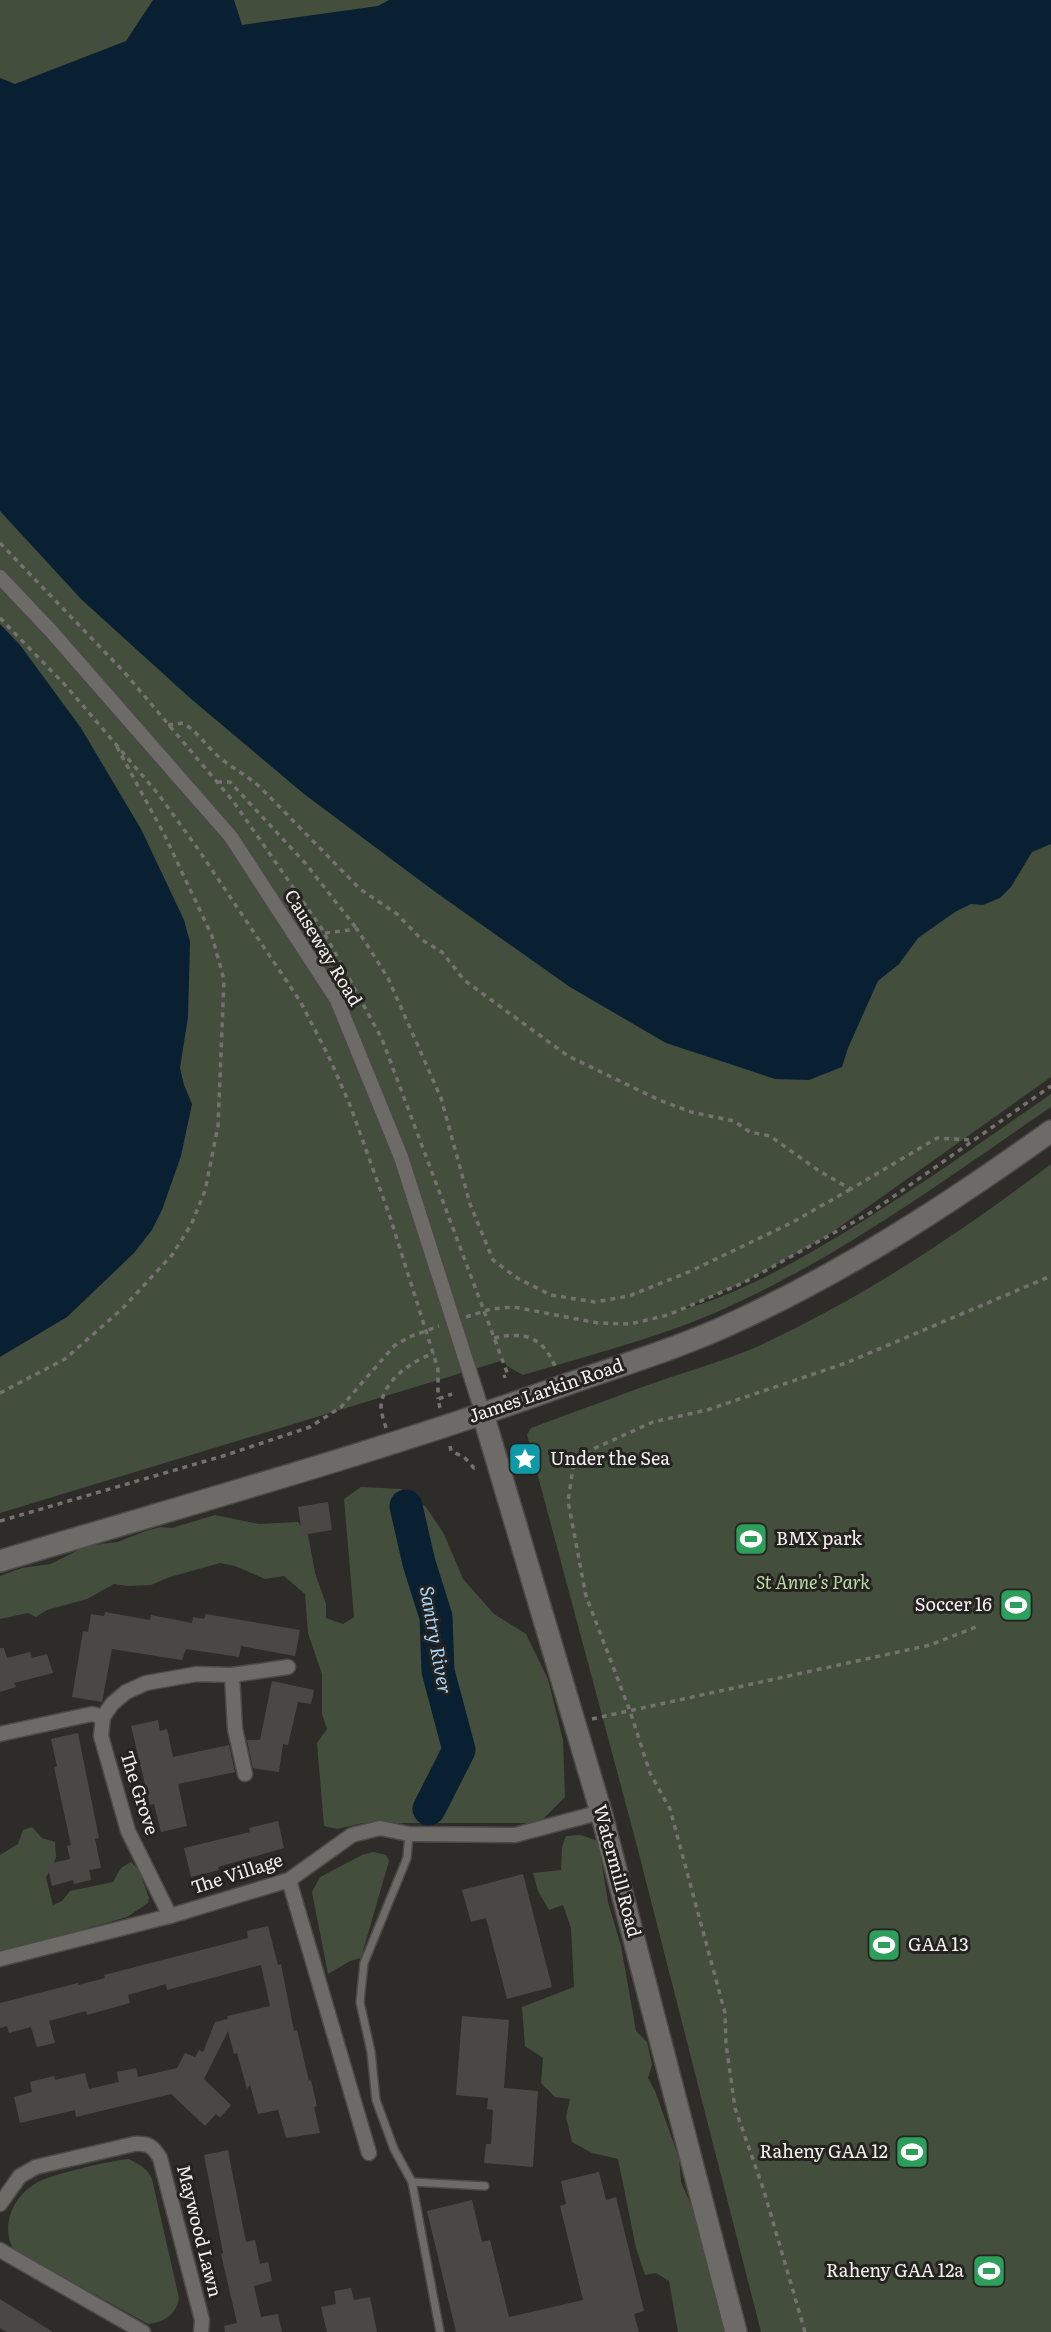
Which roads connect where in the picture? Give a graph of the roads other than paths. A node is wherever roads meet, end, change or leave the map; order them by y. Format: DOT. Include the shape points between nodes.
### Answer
graph roads {
  1 [pos="0,577"];
  2 [pos="1051,1131"];
  3 [pos="483,1413"];
  4 [pos="0,1560"];
  5 [pos="288,1667"];
  6 [pos="233,1675"];
  7 [pos="103,1717"];
  8 [pos="0,1734"];
  9 [pos="245,1774"];
  10 [pos="601,1812"];
  11 [pos="409,1834"];
  12 [pos="289,1880"];
  13 [pos="170,1916"];
  14 [pos="0,1959"];
  15 [pos="369,2153"];
  16 [pos="412,2182"];
  17 [pos="485,2186"];
  18 [pos="0,2203"];
  19 [pos="0,2250"];
  20 [pos="143,2332"];
  21 [pos="201,2332"];
  22 [pos="440,2332"];
  23 [pos="736,2332"];
  1 -- 3 [label="street, Causeway Road" via="231,837 337,1000 401,1157"];
  2 -- 3 [label="main road, James Larkin Road" via="877,1247 789,1296 695,1339"];
  3 -- 4 [label="main road, James Larkin Road"];
  3 -- 10 [label="main road, Watermill Road"];
  5 -- 6 [label="street"];
  6 -- 7 [label="street" via="197,1674 146,1683 127,1692"];
  6 -- 9 [label="street" via="235,1728"];
  7 -- 8 [label="street" via="92,1714"];
  7 -- 13 [label="street, The Grove" via="101,1736 128,1831"];
  10 -- 11 [label="street, The Village" via="515,1835"];
  10 -- 23 [label="main road, Watermill Road"];
  11 -- 12 [label="street, The Village" via="380,1828 352,1835"];
  11 -- 16 [label="lane" via="407,1858 364,1963 360,2002 376,2100"];
  12 -- 13 [label="street, The Village"];
  12 -- 15 [label="street"];
  13 -- 14 [label="street, The Village"];
  16 -- 17 [label="lane"];
  16 -- 22 [label="lane"];
  18 -- 21 [label="street, Maywood Lawn" via="20,2176 36,2167 121,2146 146,2143 155,2148 202,2320"];
  19 -- 20 [label="street"];
}
